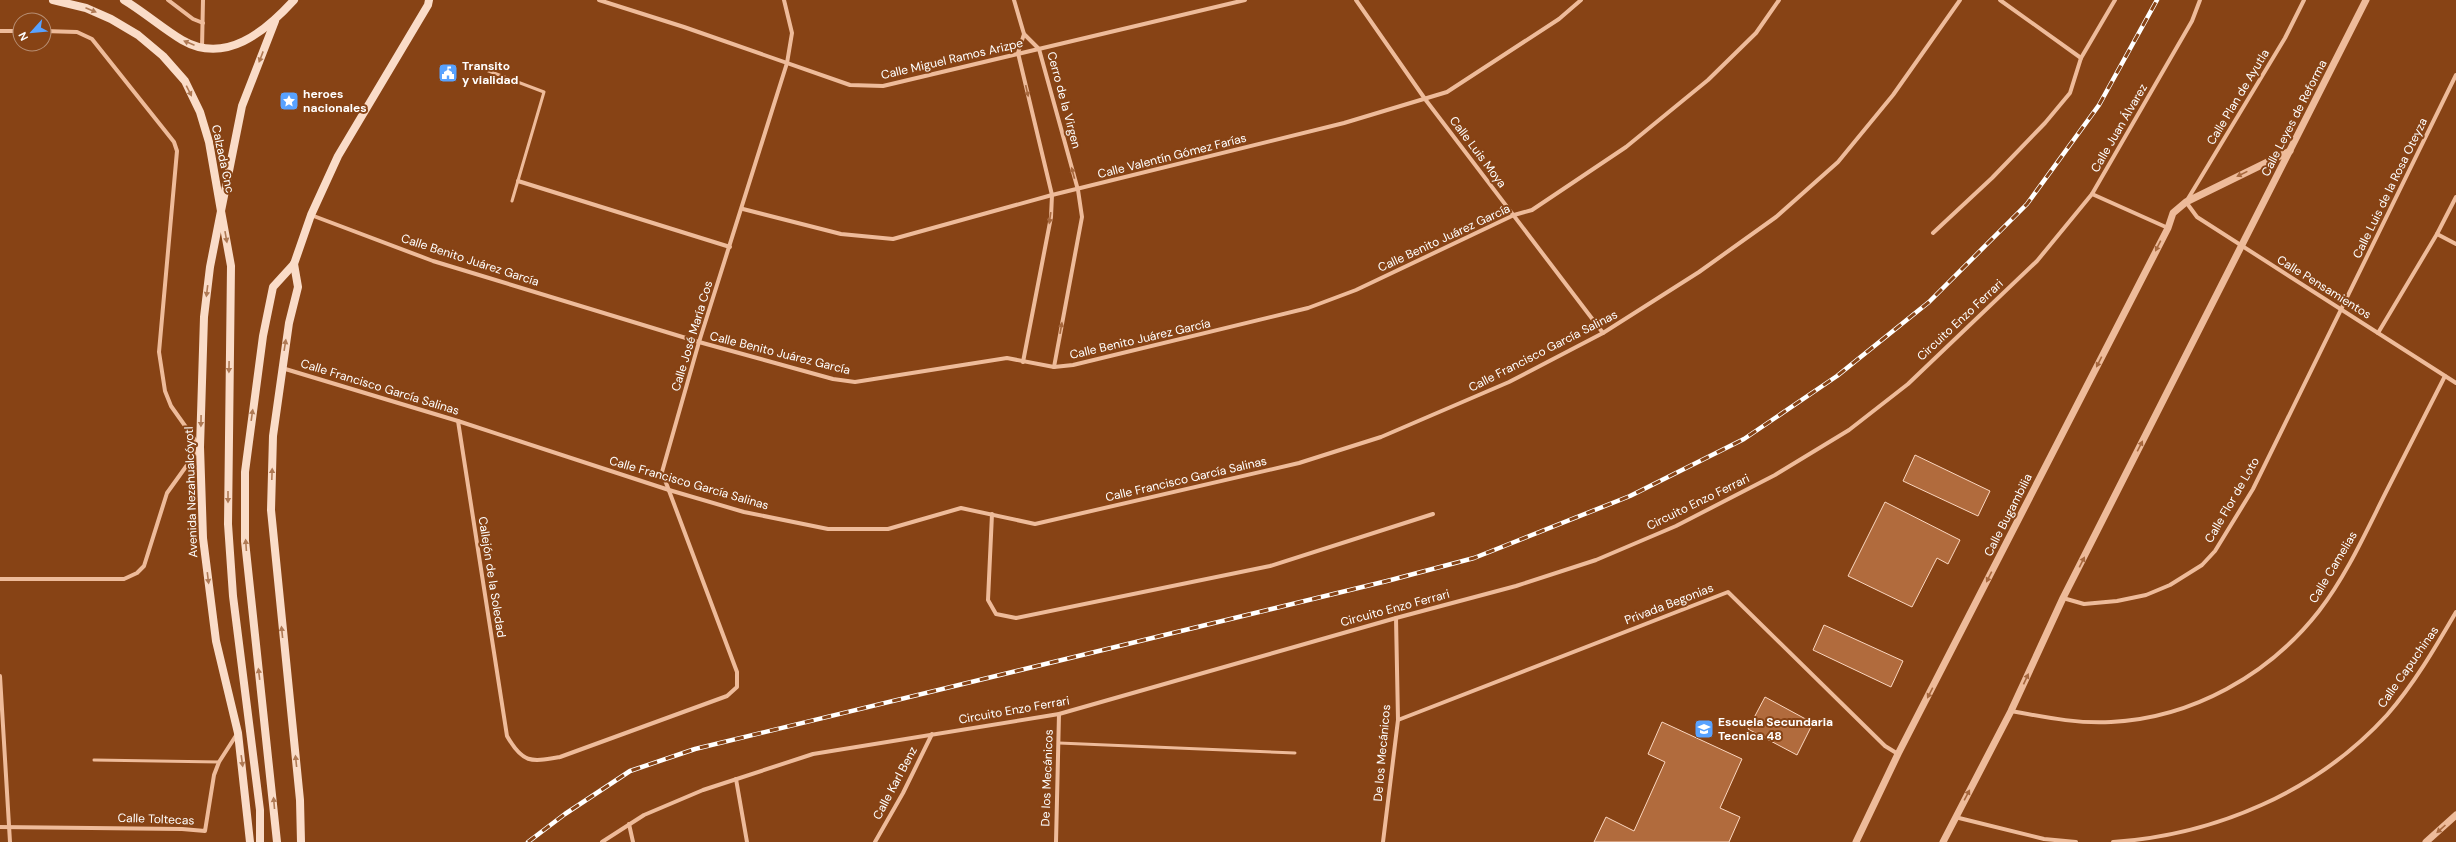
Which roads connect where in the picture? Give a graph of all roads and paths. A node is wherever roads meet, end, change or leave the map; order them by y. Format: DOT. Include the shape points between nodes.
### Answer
graph roads {
  1 [pos="53,0"];
  2 [pos="124,0"];
  3 [pos="168,0"];
  4 [pos="203,0"];
  5 [pos="294,0"];
  6 [pos="599,0"];
  7 [pos="784,0"];
  8 [pos="1014,0"];
  9 [pos="1245,0"];
  10 [pos="1356,0"];
  11 [pos="1581,0"];
  12 [pos="1779,0"];
  13 [pos="1960,0"];
  14 [pos="2000,0"];
  15 [pos="2116,0"];
  16 [pos="2200,0"];
  17 [pos="2304,0"];
  18 [pos="2366,0"];
  19 [pos="430,2"];
  20 [pos="275,21"];
  21 [pos="203,23"];
  22 [pos="0,31"];
  23 [pos="12,31"];
  24 [pos="52,31"];
  25 [pos="1024,34"];
  26 [pos="202,49"];
  27 [pos="1039,49"];
  28 [pos="1018,53"];
  29 [pos="2081,58"];
  30 [pos="787,64"];
  31 [pos="486,70"];
  32 [pos="2456,76"];
  33 [pos="1425,99"];
  34 [pos="2290,151"];
  35 [pos="518,181"];
  36 [pos="1078,190"];
  37 [pos="2092,194"];
  38 [pos="1052,195"];
  39 [pos="2456,197"];
  40 [pos="512,202"];
  41 [pos="2186,202"];
  42 [pos="743,209"];
  43 [pos="221,211"];
  44 [pos="311,215"];
  45 [pos="1514,215"];
  46 [pos="2168,228"];
  47 [pos="1932,233"];
  48 [pos="2437,234"];
  49 [pos="2456,244"];
  50 [pos="2241,246"];
  51 [pos="730,247"];
  52 [pos="294,264"];
  53 [pos="2341,310"];
  54 [pos="1603,333"];
  55 [pos="2378,333"];
  56 [pos="700,342"];
  57 [pos="1023,362"];
  58 [pos="1054,367"];
  59 [pos="282,368"];
  60 [pos="2444,376"];
  61 [pos="2456,383"];
  62 [pos="458,421"];
  63 [pos="200,447"];
  64 [pos="669,490"];
  65 [pos="992,514"];
  66 [pos="1434,514"];
  67 [pos="0,579"];
  68 [pos="2063,598"];
  69 [pos="2456,612"];
  70 [pos="1396,618"];
  71 [pos="737,672"];
  72 [pos="0,676"];
  73 [pos="2010,711"];
  74 [pos="1059,714"];
  75 [pos="2,720"];
  76 [pos="1398,720"];
  77 [pos="238,733"];
  78 [pos="932,734"];
  79 [pos="1058,743"];
  80 [pos="1295,754"];
  81 [pos="1898,754"];
  82 [pos="94,760"];
  83 [pos="219,762"];
  84 [pos="736,779"];
  85 [pos="2456,815"];
  86 [pos="1955,817"];
  87 [pos="629,824"];
  88 [pos="0,827"];
  89 [pos="9,827"];
  90 [pos="10,842"];
  91 [pos="250,842"];
  92 [pos="260,842"];
  93 [pos="277,842"];
  94 [pos="301,842"];
  95 [pos="602,842"];
  96 [pos="632,842"];
  97 [pos="747,842"];
  98 [pos="875,842"];
  99 [pos="1056,842"];
  100 [pos="1383,842"];
  101 [pos="1856,842"];
  102 [pos="1943,842"];
  103 [pos="2076,842"];
  104 [pos="2113,842"];
  105 [pos="2426,842"];
  1 -- 43 [label="main road, Calzada Cnc, one-way" via="86,8 138,35 163,56 184,81 200,112 209,142"];
  26 -- 2 [label="main road, one-way" via="181,40"];
  3 -- 21 [label="street"];
  4 -- 21 [label="street"];
  5 -- 20 [label="main road"];
  6 -- 30 [label="street, Calle Miguel Ramos Arizpe"];
  7 -- 30 [label="street, Calle José María Cos" via="792,33"];
  8 -- 25 [label="street"];
  9 -- 27 [label="street, Calle Miguel Ramos Arizpe"];
  10 -- 33 [label="street, Calle Luis Moya"];
  11 -- 33 [label="street, Calle Valentín Gómez Farías" via="1559,19 1447,92"];
  12 -- 45 [label="street, Calle Benito Juárez García" via="1756,33 1708,80 1626,147 1532,210"];
  13 -- 54 [label="street, Calle Francisco García Salinas" via="1893,95 1838,162 1776,217 1699,272"];
  14 -- 29 [label="street"];
  15 -- 29 [label="street"];
  16 -- 37 [label="street, Calle Juan Álvarez" via="2192,21"];
  17 -- 41 [label="street, Calle Plan de Ayutla" via="2285,38"];
  18 -- 34 [label="street, Calle Leyes de Reforma"];
  19 -- 44 [label="main road" via="338,156"];
  20 -- 26 [label="main road" via="254,36 227,49"];
  20 -- 43 [label="main road, Avenida Nezahualcóyotl, one-way" via="242,106"];
  21 -- 26 [label="street"];
  22 -- 23 [label="street"];
  24 -- 63 [label="street" via="77,32 92,39 174,142 177,151 159,352 165,391 171,406"];
  25 -- 27 [label="street, Cerro de la Virgen"];
  25 -- 28 [label="street"];
  27 -- 28 [label="street, Calle Miguel Ramos Arizpe"];
  36 -- 27 [label="street, Cerro de la Virgen, one-way"];
  28 -- 30 [label="street, Calle Miguel Ramos Arizpe" via="883,86 850,84"];
  28 -- 38 [label="street, one-way"];
  29 -- 47 [label="street" via="2070,93 2045,123 1992,178"];
  30 -- 42 [label="street, Calle José María Cos"];
  31 -- 35 [label="lane" via="544,92"];
  32 -- 53 [label="street, Calle Luis de la Rosa Oteyza"];
  33 -- 36 [label="street, Calle Valentín Gómez Farías" via="1344,123"];
  33 -- 45 [label="street, Calle Luis Moya"];
  34 -- 41 [label="street, Calle Bugambilia, one-way"];
  34 -- 50 [label="street, Calle Leyes de Reforma"];
  35 -- 40 [label="lane"];
  35 -- 51 [label="street"];
  36 -- 38 [label="street, Calle Valentín Gómez Farías"];
  58 -- 36 [label="street, Cerro de la Virgen, one-way" via="1082,217"];
  37 -- 46 [label="street"];
  37 -- 70 [label="street, Circuito Enzo Ferrari" via="2037,261 1908,384 1849,430 1774,475 1683,523 1596,560 1516,586"];
  38 -- 42 [label="street, Calle Valentín Gómez Farías" via="893,239 841,234"];
  38 -- 57 [label="street, one-way" via="1051,216"];
  39 -- 48 [label="street"];
  41 -- 46 [label="street, Calle Bugambilia" via="2173,213"];
  41 -- 50 [label="street, Calle Pensamientos" via="2197,217"];
  42 -- 51 [label="street, Calle José María Cos"];
  43 -- 63 [label="main road, Avenida Nezahualcóyotl, one-way" via="204,317"];
  43 -- 92 [label="main road, Avenida Nezahualcóyotl, one-way" via="231,266 228,524 233,596 260,810"];
  44 -- 52 [label="main road"];
  44 -- 56 [label="street, Calle Benito Juárez García" via="433,261"];
  45 -- 54 [label="street, Calle Luis Moya"];
  45 -- 58 [label="street, Calle Benito Juárez García" via="1356,290 1308,308 1073,365"];
  46 -- 81 [label="street, Calle Bugambilia, one-way"];
  48 -- 49 [label="street"];
  48 -- 55 [label="street"];
  50 -- 53 [label="street, Calle Pensamientos"];
  68 -- 50 [label="street, one-way"];
  51 -- 56 [label="street, Calle José María Cos"];
  59 -- 52 [label="main road, one-way" via="298,287"];
  93 -- 52 [label="main road, one-way" via="245,541 245,472 263,336 273,287"];
  53 -- 55 [label="street, Calle Pensamientos"];
  53 -- 68 [label="street, Calle Flor de Loto" via="2253,489 2215,551 2202,565 2170,585 2146,595 2084,604"];
  54 -- 65 [label="street, Calle Francisco García Salinas" via="1509,382 1411,426 1299,463 1035,524"];
  55 -- 60 [label="street, Calle Pensamientos"];
  56 -- 57 [label="street, Calle Benito Juárez García" via="833,379 854,382 1007,358"];
  56 -- 64 [label="street, Calle José María Cos" via="662,472"];
  57 -- 58 [label="street, Calle Benito Juárez García"];
  59 -- 62 [label="street, Calle Francisco García Salinas"];
  94 -- 59 [label="main road, one-way" via="300,800 271,510 273,436"];
  60 -- 61 [label="street, Calle Pensamientos"];
  60 -- 73 [label="street, Calle Camelias" via="2340,581 2305,628 2272,660 2238,684 2210,698 2164,715 2111,722 2087,722"];
  62 -- 64 [label="street, Calle Francisco García Salinas"];
  62 -- 71 [label="street, Callejón de la Soledad" via="507,736 516,752 533,762 560,757 727,696 738,687"];
  63 -- 67 [label="street" via="167,493 144,566 137,573 124,578"];
  63 -- 77 [label="main road, Avenida Nezahualcóyotl, one-way" via="203,538 216,641"];
  64 -- 65 [label="street, Calle Francisco García Salinas" via="744,512 828,529 888,529 961,508"];
  64 -- 71 [label="street, Calle José María Cos"];
  65 -- 66 [label="street" via="988,600 996,614 1016,618 1270,566"];
  73 -- 68 [label="street, one-way"];
  69 -- 104 [label="street, Calle Capuchinas" via="2432,654 2386,715 2322,771 2267,802 2217,823 2175,834"];
  70 -- 74 [label="street, Circuito Enzo Ferrari"];
  70 -- 76 [label="street, De los Mecánicos"];
  72 -- 75 [label="street"];
  86 -- 73 [label="street, one-way"];
  74 -- 78 [label="street, Circuito Enzo Ferrari"];
  74 -- 79 [label="street, De los Mecánicos"];
  75 -- 89 [label="street"];
  76 -- 81 [label="street, Privada Begonias" via="1728,592 1885,746"];
  76 -- 100 [label="street, De los Mecánicos"];
  77 -- 83 [label="street, Calle Toltecas"];
  77 -- 91 [label="main road, Avenida Nezahualcóyotl, one-way"];
  78 -- 84 [label="street, Circuito Enzo Ferrari" via="813,754"];
  78 -- 98 [label="street, Calle Karl Benz"];
  79 -- 80 [label="lane"];
  79 -- 99 [label="street, De los Mecánicos"];
  81 -- 101 [label="street, Calle Bugambilia"];
  82 -- 83 [label="lane"];
  83 -- 89 [label="street, Calle Toltecas" via="214,775 205,832 182,829"];
  84 -- 87 [label="street, Circuito Enzo Ferrari" via="703,790"];
  84 -- 97 [label="street"];
  85 -- 105 [label="street, one-way"];
  86 -- 102 [label="street"];
  86 -- 103 [label="street" via="2044,839"];
  87 -- 95 [label="street, Circuito Enzo Ferrari"];
  87 -- 96 [label="street"];
  88 -- 89 [label="street, Calle Toltecas"];
  89 -- 90 [label="street"];
}
